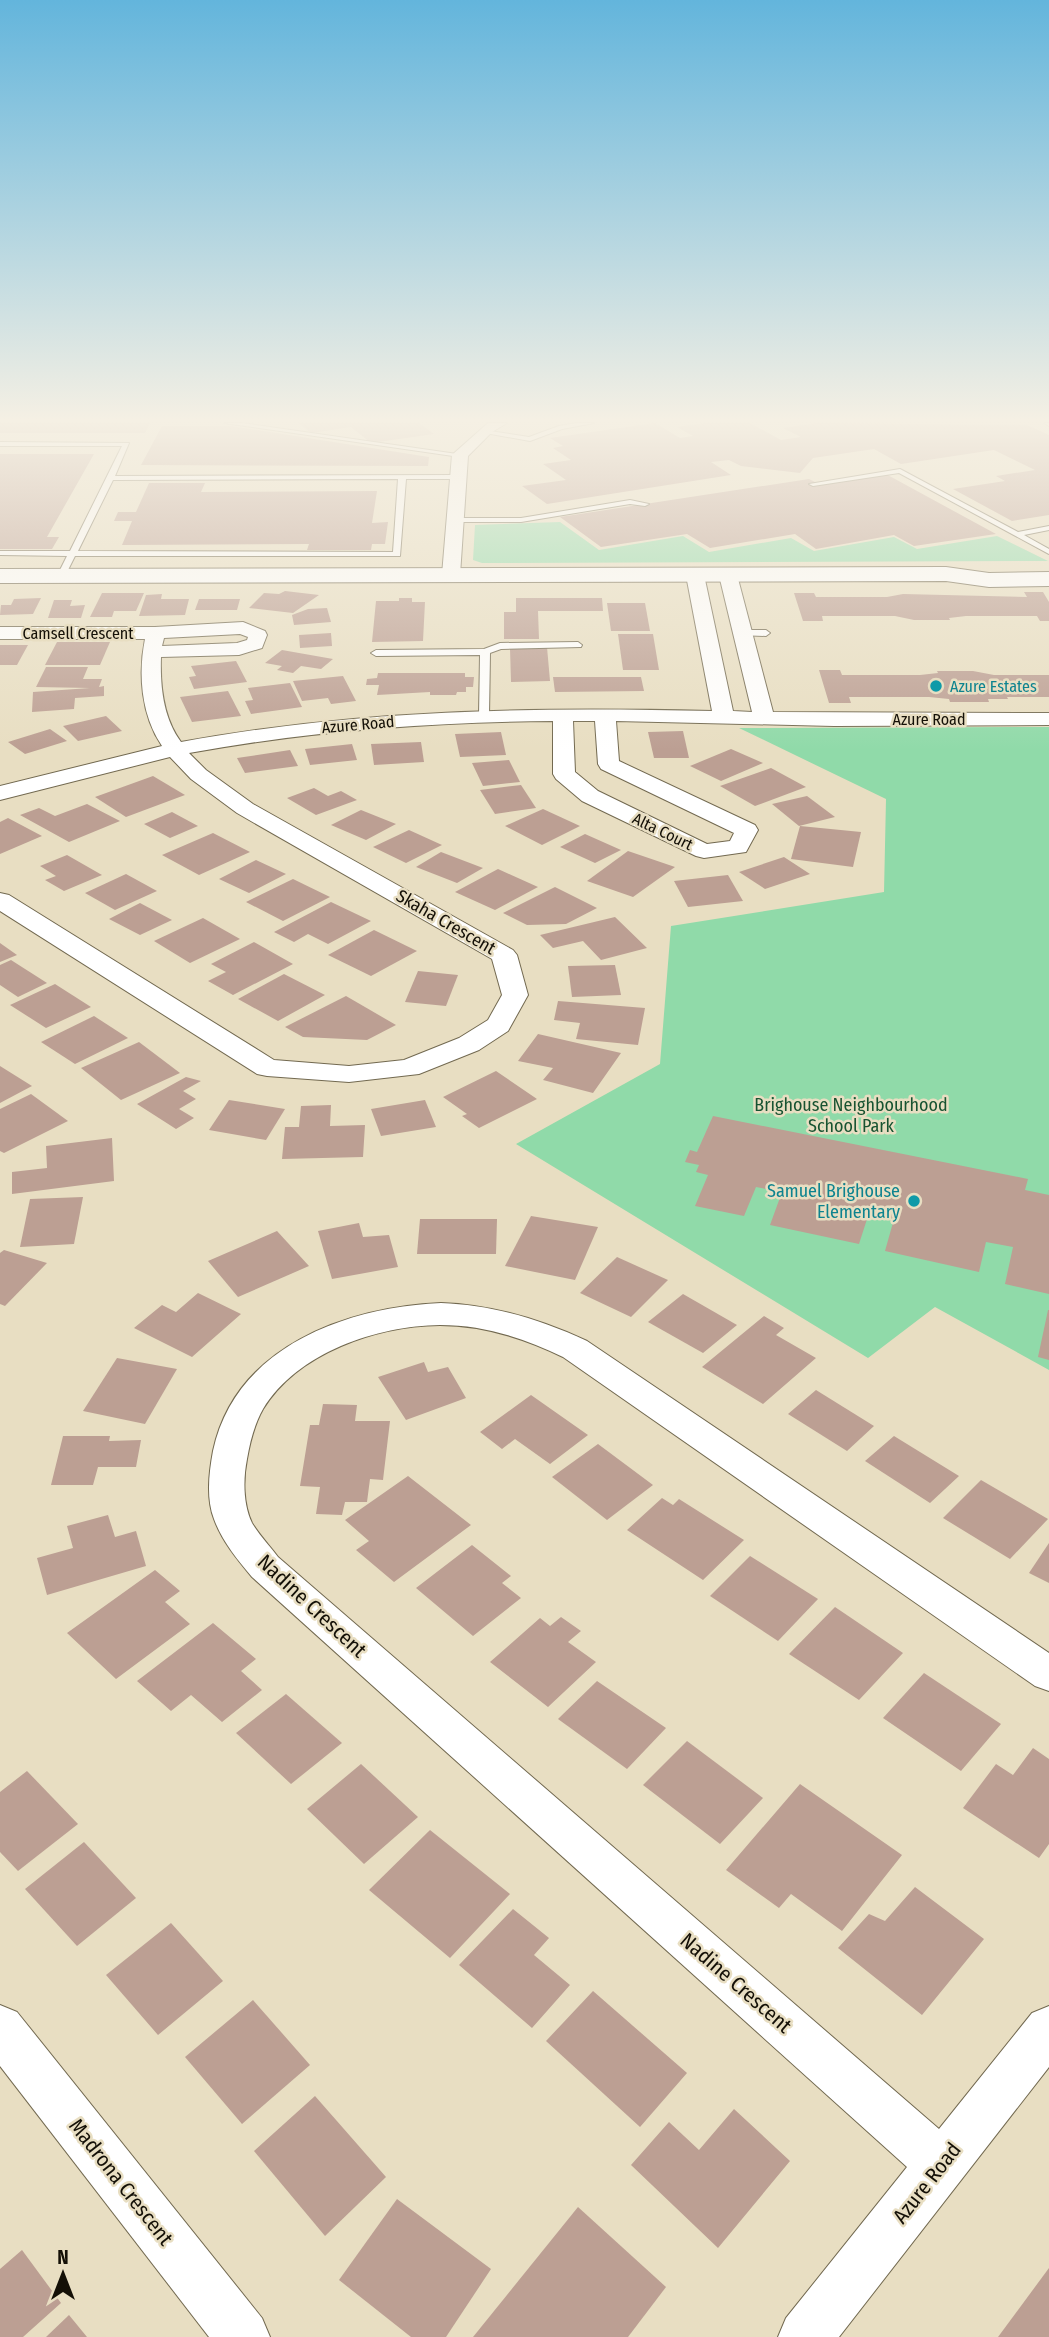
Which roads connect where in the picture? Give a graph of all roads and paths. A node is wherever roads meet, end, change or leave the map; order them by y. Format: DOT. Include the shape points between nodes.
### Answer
graph roads {
  1 [pos="83,532"];
  2 [pos="398,532"];
  3 [pos="456,532"];
  4 [pos="1015,532"];
  5 [pos="1029,532"];
  6 [pos="1019,534"];
  7 [pos="1049,552"];
  8 [pos="0,553"];
  9 [pos="72,554"];
  10 [pos="296,565"];
  11 [pos="1049,568"];
  12 [pos="946,574"];
  13 [pos="452,575"];
  14 [pos="695,575"];
  15 [pos="728,575"];
  16 [pos="0,576"];
  17 [pos="61,576"];
  18 [pos="1049,579"];
  19 [pos="0,633"];
  20 [pos="741,633"];
  21 [pos="766,633"];
  22 [pos="578,645"];
  23 [pos="485,652"];
  24 [pos="376,653"];
  25 [pos="484,716"];
  26 [pos="563,716"];
  27 [pos="605,716"];
  28 [pos="724,717"];
  29 [pos="764,719"];
  30 [pos="1049,719"];
  31 [pos="176,749"];
  32 [pos="0,793"];
  33 [pos="0,900"];
  34 [pos="1049,1674"];
  35 [pos="0,2028"];
  36 [pos="1049,2029"];
  37 [pos="941,2164"];
  38 [pos="243,2337"];
  39 [pos="805,2337"];
  1 -- 9 [label="lane"];
  2 -- 10 [label="lane" via="397,554"];
  3 -- 13 [label="street"];
  4 -- 6 [label="lane"];
  5 -- 6 [label="lane"];
  6 -- 7 [label="lane"];
  8 -- 9 [label="lane"];
  9 -- 10 [label="lane"];
  9 -- 17 [label="lane"];
  10 -- 13 [label="main road"];
  10 -- 17 [label="main road"];
  11 -- 12 [label="main road" via="980,568"];
  12 -- 15 [label="main road"];
  12 -- 18 [label="main road" via="989,580"];
  13 -- 14 [label="main road"];
  14 -- 15 [label="main road"];
  14 -- 28 [label="street"];
  15 -- 20 [label="street"];
  16 -- 17 [label="main road"];
  19 -- 31 [label="street, Camsell Crescent" via="153,642 150,677 165,734"];
  20 -- 21 [label="lane"];
  20 -- 29 [label="street"];
  22 -- 23 [label="lane" via="500,646"];
  23 -- 24 [label="lane"];
  23 -- 25 [label="lane"];
  25 -- 26 [label="street, Azure Road"];
  25 -- 31 [label="street, Azure Road" via="363,722"];
  26 -- 27 [label="street, Azure Road"];
  26 -- 27 [label="street, Alta Court" via="564,774 590,796 704,851 738,847 747,830 609,764"];
  27 -- 28 [label="street, Azure Road"];
  28 -- 29 [label="street, Azure Road"];
  29 -- 30 [label="street, Azure Road"];
  31 -- 32 [label="street, Azure Road"];
  31 -- 33 [label="street, Skaha Crescent" via="233,801 504,955 515,995 499,1025 469,1044 409,1068 349,1074 267,1068"];
  34 -- 37 [label="street, Nadine Crescent" via="575,1349 506,1320 422,1315 362,1325 330,1337 271,1375 252,1396 231,1435 228,1502 234,1522 265,1567"];
  35 -- 38 [label="street, Madrona Crescent"];
  36 -- 37 [label="street, Azure Road"];
  37 -- 39 [label="street, Azure Road"];
}
